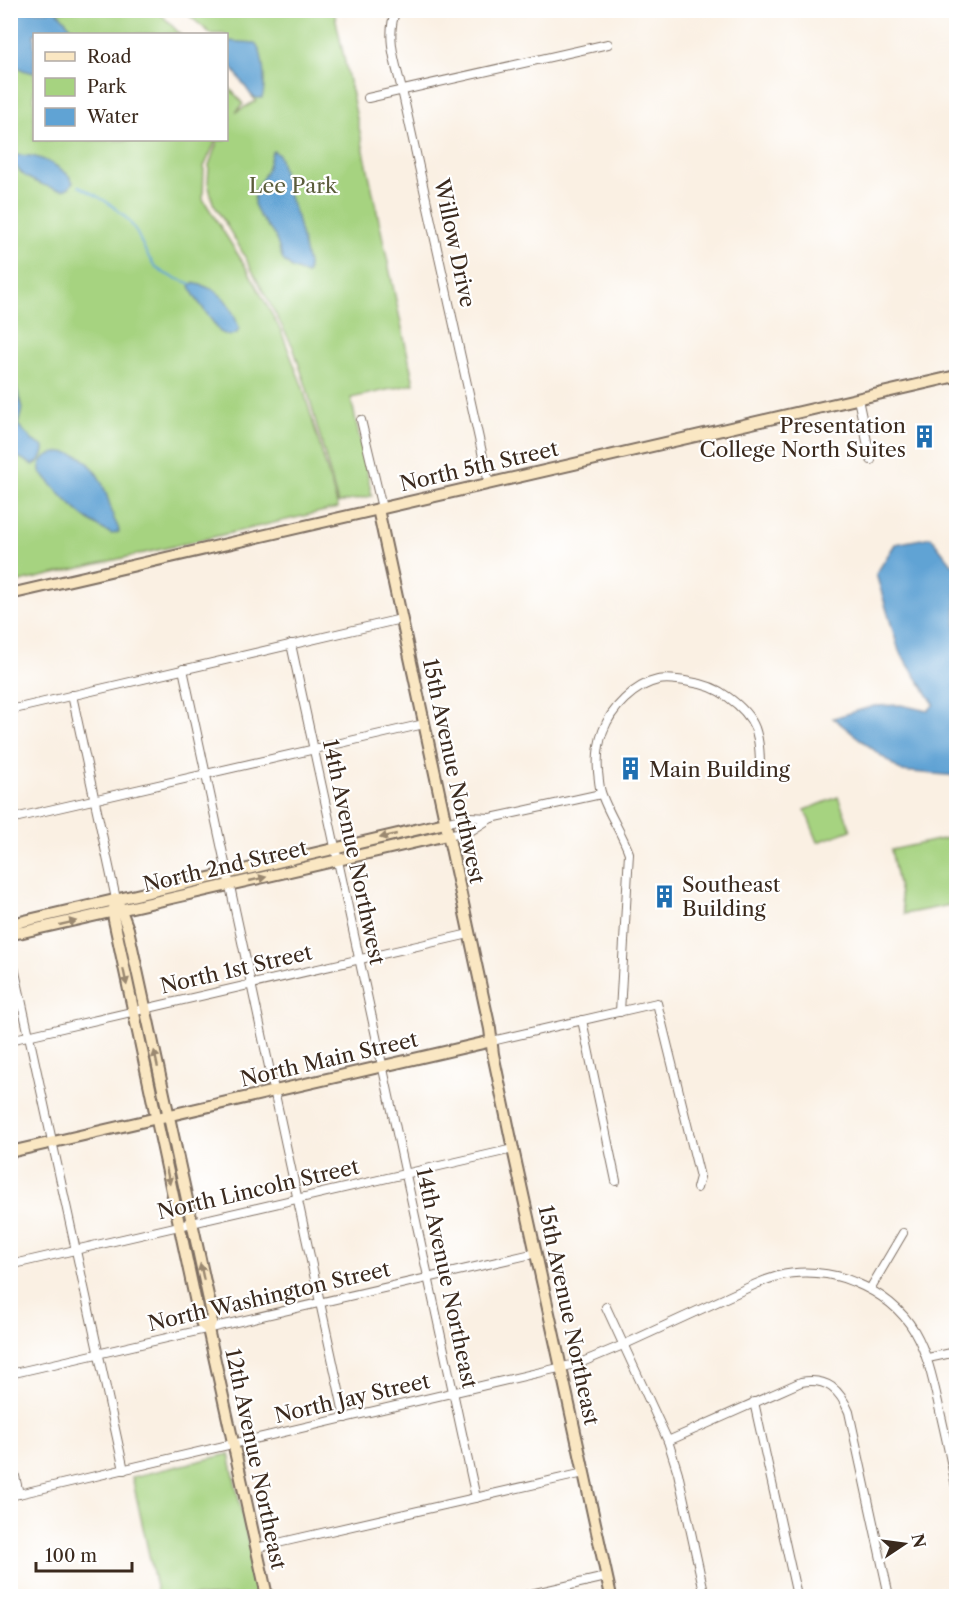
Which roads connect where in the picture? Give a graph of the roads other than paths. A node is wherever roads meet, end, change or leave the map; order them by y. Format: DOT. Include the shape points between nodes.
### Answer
graph roads {
  1 [pos="396,10"];
  2 [pos="608,44"];
  3 [pos="402,90"];
  4 [pos="368,98"];
  5 [pos="957,376"];
  6 [pos="858,399"];
  7 [pos="361,420"];
  8 [pos="871,460"];
  9 [pos="489,484"];
  10 [pos="380,508"];
  11 [pos="10,594"];
  12 [pos="401,619"];
  13 [pos="291,644"];
  14 [pos="183,669"];
  15 [pos="72,695"];
  16 [pos="10,710"];
  17 [pos="424,724"];
  18 [pos="314,749"];
  19 [pos="760,773"];
  20 [pos="206,774"];
  21 [pos="601,794"];
  22 [pos="94,800"];
  23 [pos="490,818"];
  24 [pos="10,819"];
  25 [pos="445,823"];
  26 [pos="447,835"];
  27 [pos="335,848"];
  28 [pos="338,860"];
  29 [pos="227,873"];
  30 [pos="230,885"];
  31 [pos="116,899"];
  32 [pos="117,912"];
  33 [pos="10,926"];
  34 [pos="10,932"];
  35 [pos="469,934"];
  36 [pos="10,949"];
  37 [pos="360,959"];
  38 [pos="251,984"];
  39 [pos="146,1008"];
  40 [pos="133,1011"];
  41 [pos="620,1012"];
  42 [pos="582,1020"];
  43 [pos="30,1036"];
  44 [pos="10,1040"];
  45 [pos="492,1041"];
  46 [pos="382,1066"];
  47 [pos="274,1091"];
  48 [pos="168,1116"];
  49 [pos="156,1119"];
  50 [pos="53,1142"];
  51 [pos="513,1149"];
  52 [pos="10,1152"];
  53 [pos="406,1173"];
  54 [pos="616,1181"];
  55 [pos="697,1188"];
  56 [pos="298,1198"];
  57 [pos="192,1222"];
  58 [pos="179,1226"];
  59 [pos="903,1233"];
  60 [pos="76,1249"];
  61 [pos="536,1253"];
  62 [pos="10,1264"];
  63 [pos="429,1278"];
  64 [pos="870,1289"];
  65 [pos="320,1303"];
  66 [pos="606,1306"];
  67 [pos="208,1329"];
  68 [pos="623,1345"];
  69 [pos="957,1352"];
  70 [pos="99,1354"];
  71 [pos="928,1358"];
  72 [pos="561,1368"];
  73 [pos="10,1374"];
  74 [pos="454,1392"];
  75 [pos="754,1402"];
  76 [pos="345,1418"];
  77 [pos="668,1441"];
  78 [pos="234,1444"];
  79 [pos="10,1454"];
  80 [pos="124,1470"];
  81 [pos="584,1473"];
  82 [pos="957,1487"];
  83 [pos="15,1495"];
  84 [pos="476,1498"];
  85 [pos="256,1548"];
  86 [pos="606,1577"];
  87 [pos="267,1596"];
  88 [pos="522,1596"];
  89 [pos="611,1596"];
  90 [pos="705,1596"];
  91 [pos="797,1596"];
  92 [pos="889,1596"];
  1 -- 3 [label="street, Willow Drive" via="392,48"];
  2 -- 3 [label="street"];
  3 -- 4 [label="street"];
  3 -- 9 [label="street, Willow Drive"];
  5 -- 6 [label="street, North 5th Street"];
  6 -- 8 [label="street"];
  6 -- 9 [label="street, North 5th Street"];
  7 -- 10 [label="street, 15th Avenue Northwest"];
  9 -- 10 [label="street, North 5th Street"];
  10 -- 11 [label="street, North 5th Street"];
  10 -- 12 [label="street, 15th Avenue Northwest"];
  12 -- 13 [label="street"];
  12 -- 17 [label="street, 15th Avenue Northwest"];
  13 -- 14 [label="street"];
  13 -- 18 [label="street, 14th Avenue Northwest"];
  14 -- 15 [label="street"];
  14 -- 20 [label="street"];
  15 -- 16 [label="street"];
  15 -- 22 [label="street"];
  17 -- 18 [label="street"];
  17 -- 25 [label="street, 15th Avenue Northwest"];
  18 -- 20 [label="street"];
  18 -- 27 [label="street, 14th Avenue Northwest"];
  19 -- 21 [label="street" via="755,729 735,702 701,683 659,680 630,694 611,716 598,752"];
  20 -- 22 [label="street"];
  20 -- 29 [label="street"];
  21 -- 23 [label="street"];
  21 -- 41 [label="street" via="628,853"];
  22 -- 24 [label="street"];
  22 -- 31 [label="street"];
  23 -- 25 [label="street" via="469,817"];
  23 -- 26 [label="street" via="472,830"];
  25 -- 26 [label="street, 15th Avenue Northwest"];
  25 -- 27 [label="street, North 2nd Street, one-way"];
  26 -- 28 [label="street, North 2nd Street"];
  26 -- 35 [label="street, 15th Avenue Northwest"];
  27 -- 28 [label="street, 14th Avenue Northwest"];
  27 -- 29 [label="street, North 2nd Street"];
  30 -- 28 [label="street, North 2nd Street, one-way"];
  28 -- 37 [label="street, 14th Avenue Northwest"];
  29 -- 30 [label="street"];
  29 -- 31 [label="street, North 2nd Street"];
  30 -- 32 [label="street, North 2nd Street"];
  30 -- 38 [label="street"];
  31 -- 32 [label="street"];
  31 -- 33 [label="street, North 2nd Street"];
  34 -- 32 [label="street, North 2nd Street, one-way"];
  32 -- 39 [label="street, 12th Avenue Northeast" via="128,930"];
  32 -- 40 [label="street, 12th Avenue Northeast, one-way"];
  35 -- 37 [label="street, North 1st Street"];
  35 -- 45 [label="street, 15th Avenue Northwest"];
  36 -- 43 [label="street"];
  37 -- 38 [label="street, North 1st Street"];
  37 -- 46 [label="street, 14th Avenue Northwest"];
  38 -- 39 [label="street, North 1st Street"];
  38 -- 47 [label="street"];
  39 -- 40 [label="street, North 1st Street"];
  48 -- 39 [label="street, 12th Avenue Northeast, one-way"];
  40 -- 43 [label="street, North 1st Street"];
  40 -- 49 [label="street, 12th Avenue Northeast"];
  41 -- 42 [label="street, North Main Street"];
  41 -- 55 [label="street, North Main Street" via="657,1003 700,1177"];
  42 -- 45 [label="street, North Main Street"];
  42 -- 54 [label="street"];
  43 -- 44 [label="street, North 1st Street"];
  43 -- 50 [label="street"];
  45 -- 46 [label="street, North Main Street"];
  45 -- 51 [label="street, 15th Avenue Northeast"];
  46 -- 47 [label="street, North Main Street"];
  46 -- 53 [label="street, 14th Avenue Northeast"];
  47 -- 48 [label="street, North Main Street"];
  47 -- 56 [label="street"];
  48 -- 49 [label="street, North Main Street"];
  48 -- 57 [label="street, 12th Avenue Northeast"];
  49 -- 50 [label="street, North Main Street"];
  49 -- 58 [label="street, 12th Avenue Northeast, one-way"];
  50 -- 52 [label="street, North Main Street"];
  50 -- 60 [label="street"];
  51 -- 53 [label="street, North Lincoln Street"];
  51 -- 61 [label="street, 15th Avenue Northeast"];
  53 -- 56 [label="street, North Lincoln Street"];
  53 -- 63 [label="street, 14th Avenue Northeast"];
  56 -- 57 [label="street, North Lincoln Street"];
  56 -- 65 [label="street"];
  57 -- 58 [label="street, North Lincoln Street"];
  67 -- 57 [label="street, 12th Avenue Northeast, one-way" via="212,1314"];
  58 -- 60 [label="street, North Lincoln Street"];
  58 -- 67 [label="street, 12th Avenue Northeast" via="199,1317"];
  59 -- 64 [label="street"];
  60 -- 62 [label="street, North Lincoln Street"];
  60 -- 70 [label="street"];
  61 -- 63 [label="street, North Washington Street"];
  61 -- 72 [label="street, 15th Avenue Northeast"];
  63 -- 65 [label="street, North Washington Street"];
  63 -- 74 [label="street, 14th Avenue Northeast"];
  64 -- 68 [label="street, North Jay Street" via="828,1275 777,1276"];
  64 -- 71 [label="street, North Jay Street" via="906,1318"];
  65 -- 67 [label="street, North Washington Street"];
  65 -- 76 [label="street"];
  66 -- 68 [label="street"];
  67 -- 70 [label="street, North Washington Street"];
  67 -- 78 [label="street, 12th Avenue Northeast"];
  68 -- 72 [label="street, North Jay Street"];
  68 -- 77 [label="street"];
  69 -- 71 [label="street"];
  70 -- 73 [label="street, North Washington Street"];
  70 -- 80 [label="street"];
  71 -- 82 [label="street, North Jay Street"];
  72 -- 74 [label="street, North Jay Street"];
  72 -- 81 [label="street, 15th Avenue Northeast"];
  74 -- 76 [label="street, North Jay Street"];
  74 -- 84 [label="street, 14th Avenue Northeast"];
  75 -- 77 [label="street"];
  75 -- 91 [label="street"];
  75 -- 92 [label="street" via="808,1381 820,1382 843,1398"];
  76 -- 78 [label="street, North Jay Street"];
  77 -- 90 [label="street"];
  78 -- 80 [label="street, North Jay Street"];
  78 -- 85 [label="street, 12th Avenue Northeast"];
  79 -- 83 [label="street"];
  80 -- 83 [label="street, North Jay Street"];
  81 -- 84 [label="street"];
  81 -- 86 [label="street, 15th Avenue Northeast"];
  84 -- 85 [label="street"];
  85 -- 87 [label="street, 12th Avenue Northeast"];
  86 -- 88 [label="street"];
  86 -- 89 [label="street, 15th Avenue Northeast"];
}
